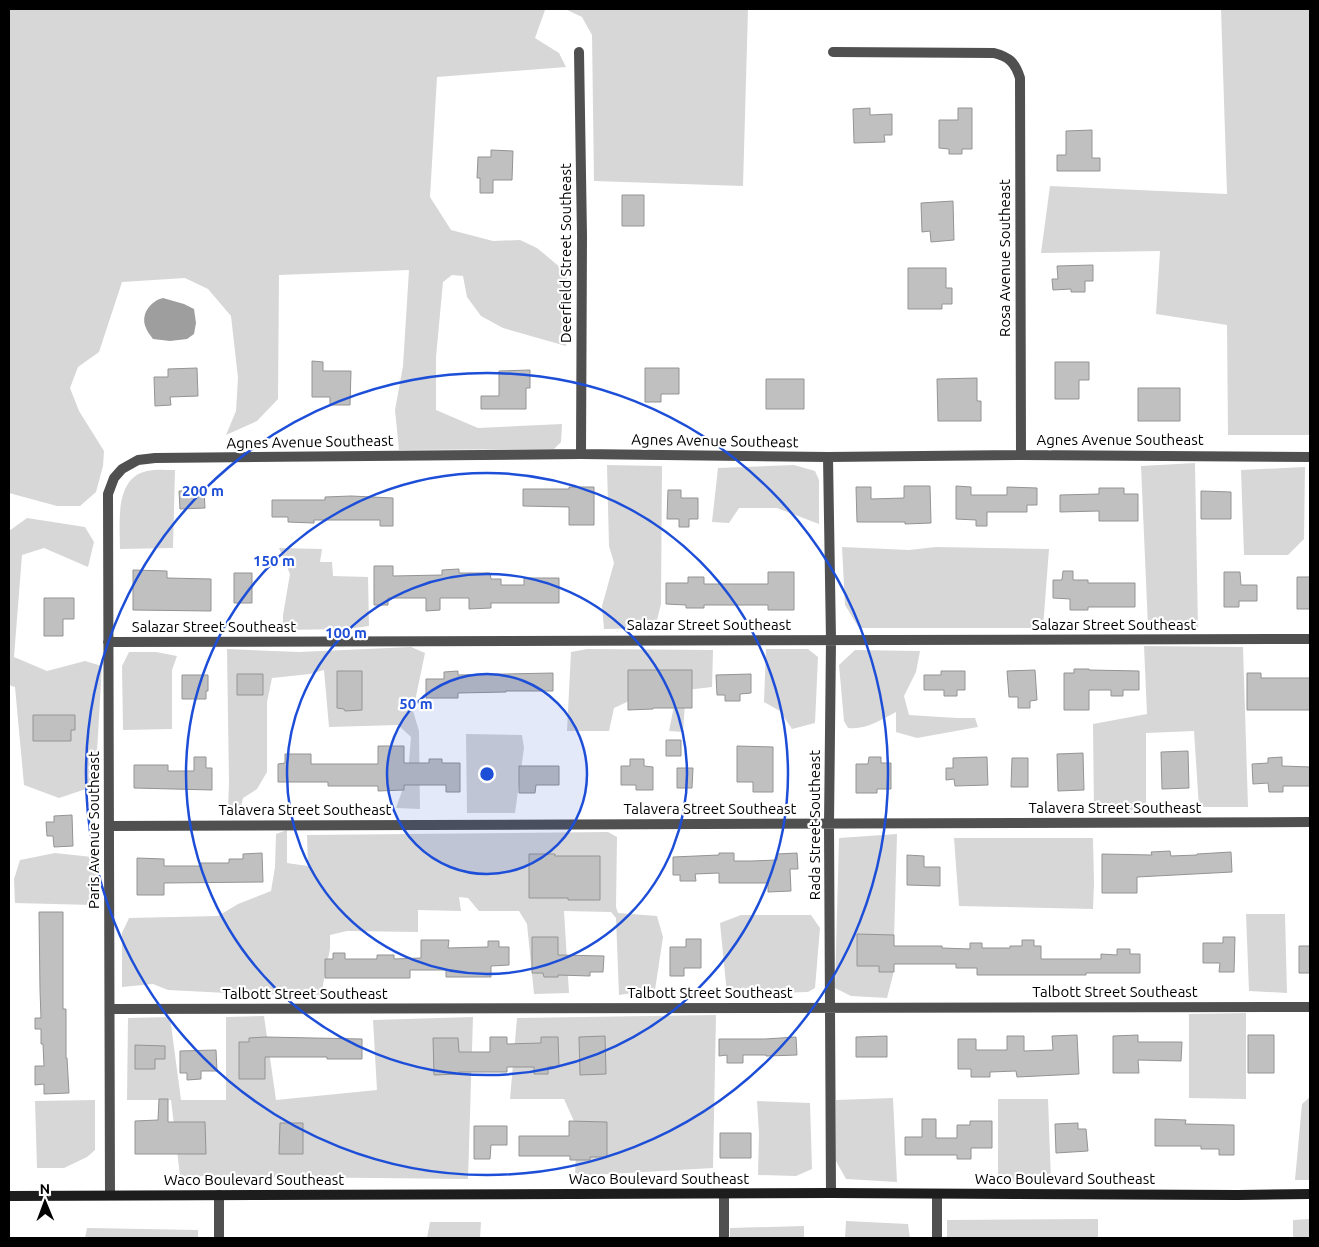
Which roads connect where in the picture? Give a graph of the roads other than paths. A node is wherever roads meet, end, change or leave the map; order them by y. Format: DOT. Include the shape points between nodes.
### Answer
graph roads {
  1 [pos="579,52"];
  2 [pos="833,52"];
  3 [pos="581,454"];
  4 [pos="1021,455"];
  5 [pos="828,457"];
  6 [pos="1310,457"];
  7 [pos="122,469"];
  8 [pos="1310,639"];
  9 [pos="831,640"];
  10 [pos="108,642"];
  11 [pos="1310,822"];
  12 [pos="829,824"];
  13 [pos="109,826"];
  14 [pos="1310,1007"];
  15 [pos="831,1008"];
  16 [pos="110,1009"];
  17 [pos="830,1193"];
  18 [pos="724,1194"];
  19 [pos="937,1194"];
  20 [pos="1310,1194"];
  21 [pos="219,1195"];
  22 [pos="9,1196"];
  23 [pos="110,1196"];
  24 [pos="219,1238"];
  25 [pos="724,1238"];
  26 [pos="937,1238"];
  1 -- 3 [label="street, Deerfield Street Southeast"];
  2 -- 4 [label="street, Rosa Avenue Southeast" via="994,53 1004,56 1017,69 1020,78"];
  3 -- 5 [label="street, Agnes Avenue Southeast"];
  3 -- 7 [label="street, Agnes Avenue Southeast" via="155,458 138,460"];
  4 -- 5 [label="street, Agnes Avenue Southeast"];
  4 -- 6 [label="street, Agnes Avenue Southeast"];
  5 -- 9 [label="street, Rada Street Southeast"];
  7 -- 10 [label="street, Paris Avenue Southeast" via="114,478 108,494"];
  8 -- 9 [label="street, Salazar Street Southeast"];
  9 -- 10 [label="street, Salazar Street Southeast"];
  9 -- 12 [label="street, Rada Street Southeast"];
  10 -- 13 [label="street, Paris Avenue Southeast"];
  11 -- 12 [label="street, Talavera Street Southeast"];
  12 -- 13 [label="street, Talavera Street Southeast"];
  12 -- 15 [label="street, Rada Street Southeast"];
  13 -- 16 [label="street, Paris Avenue Southeast"];
  14 -- 15 [label="street, Talbott Street Southeast"];
  15 -- 16 [label="street, Talbott Street Southeast"];
  15 -- 17 [label="street, Rada Street Southeast"];
  16 -- 23 [label="street, Paris Avenue Southeast"];
  17 -- 18 [label="street, Waco Boulevard Southeast"];
  17 -- 19 [label="street, Waco Boulevard Southeast"];
  18 -- 21 [label="street, Waco Boulevard Southeast"];
  18 -- 25 [label="street"];
  19 -- 20 [label="street, Waco Boulevard Southeast"];
  19 -- 26 [label="street"];
  21 -- 23 [label="street, Waco Boulevard Southeast"];
  21 -- 24 [label="street"];
  22 -- 23 [label="street, Waco Boulevard Southeast"];
}
